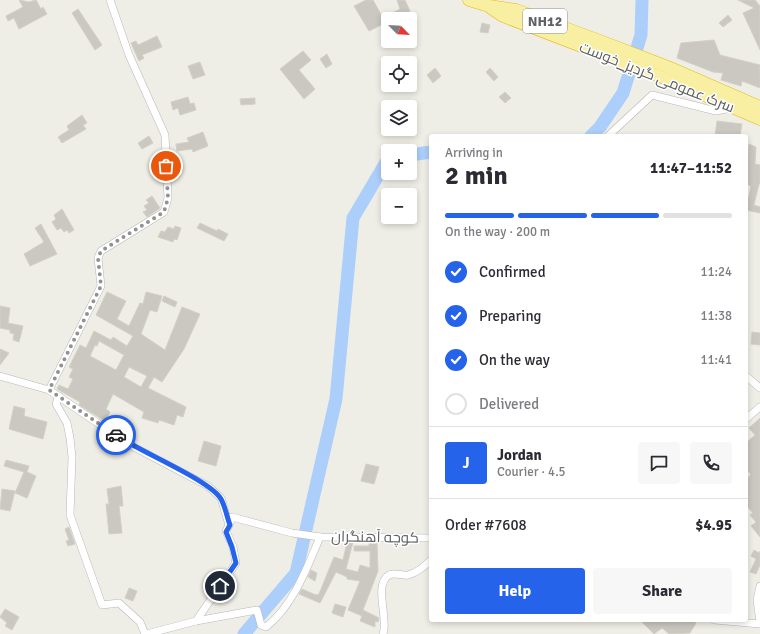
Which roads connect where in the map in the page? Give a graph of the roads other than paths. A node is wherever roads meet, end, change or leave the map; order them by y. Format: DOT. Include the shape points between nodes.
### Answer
graph roads {
  1 [pos="110,0"];
  2 [pos="469,0"];
  3 [pos="666,72"];
  4 [pos="735,107"];
  5 [pos="760,107"];
  6 [pos="760,119"];
  7 [pos="610,134"];
  8 [pos="0,376"];
  9 [pos="748,378"];
  10 [pos="760,388"];
  11 [pos="49,390"];
  12 [pos="59,396"];
  13 [pos="760,407"];
  14 [pos="748,417"];
  15 [pos="230,525"];
  16 [pos="320,537"];
  17 [pos="429,538"];
  18 [pos="429,562"];
  19 [pos="760,586"];
  20 [pos="196,621"];
  21 [pos="748,622"];
  22 [pos="760,623"];
  23 [pos="146,634"];
  24 [pos="383,634"];
  1 -- 11 [label="street" via="129,55 165,135 168,198 164,212 101,251 98,258 101,286"];
  2 -- 3 [label="highway, سرک عمومی گردیز_خوست / NH12" via="516,10"];
  3 -- 4 [label="highway, سرک عمومی گردیز_خوست / NH12"];
  3 -- 5 [label="highway, سرک عمومی گردیز_خوست / NH12"];
  4 -- 6 [label="highway, سرک عمومی گردیز_خوست / NH12"];
  4 -- 7 [label="street" via="716,111 652,95"];
  8 -- 11 [label="street"];
  9 -- 10 [label="street"];
  11 -- 12 [label="street"];
  12 -- 15 [label="street" via="130,445 208,486 220,498"];
  12 -- 23 [label="street" via="56,404 67,423 72,457 70,515 102,605 119,603 140,622"];
  13 -- 14 [label="street"];
  15 -- 16 [label="street, کوچه آهنگران" via="232,517 292,533"];
  15 -- 20 [label="street" via="226,532 236,563"];
  16 -- 17 [label="street, کوچه آهنگران"];
  16 -- 20 [label="street" via="290,601 266,627 260,625 257,610"];
  18 -- 24 [label="street" via="408,574 388,576 381,598 386,627"];
  19 -- 22 [label="street"];
  20 -- 23 [label="street"];
  21 -- 22 [label="street"];
}
